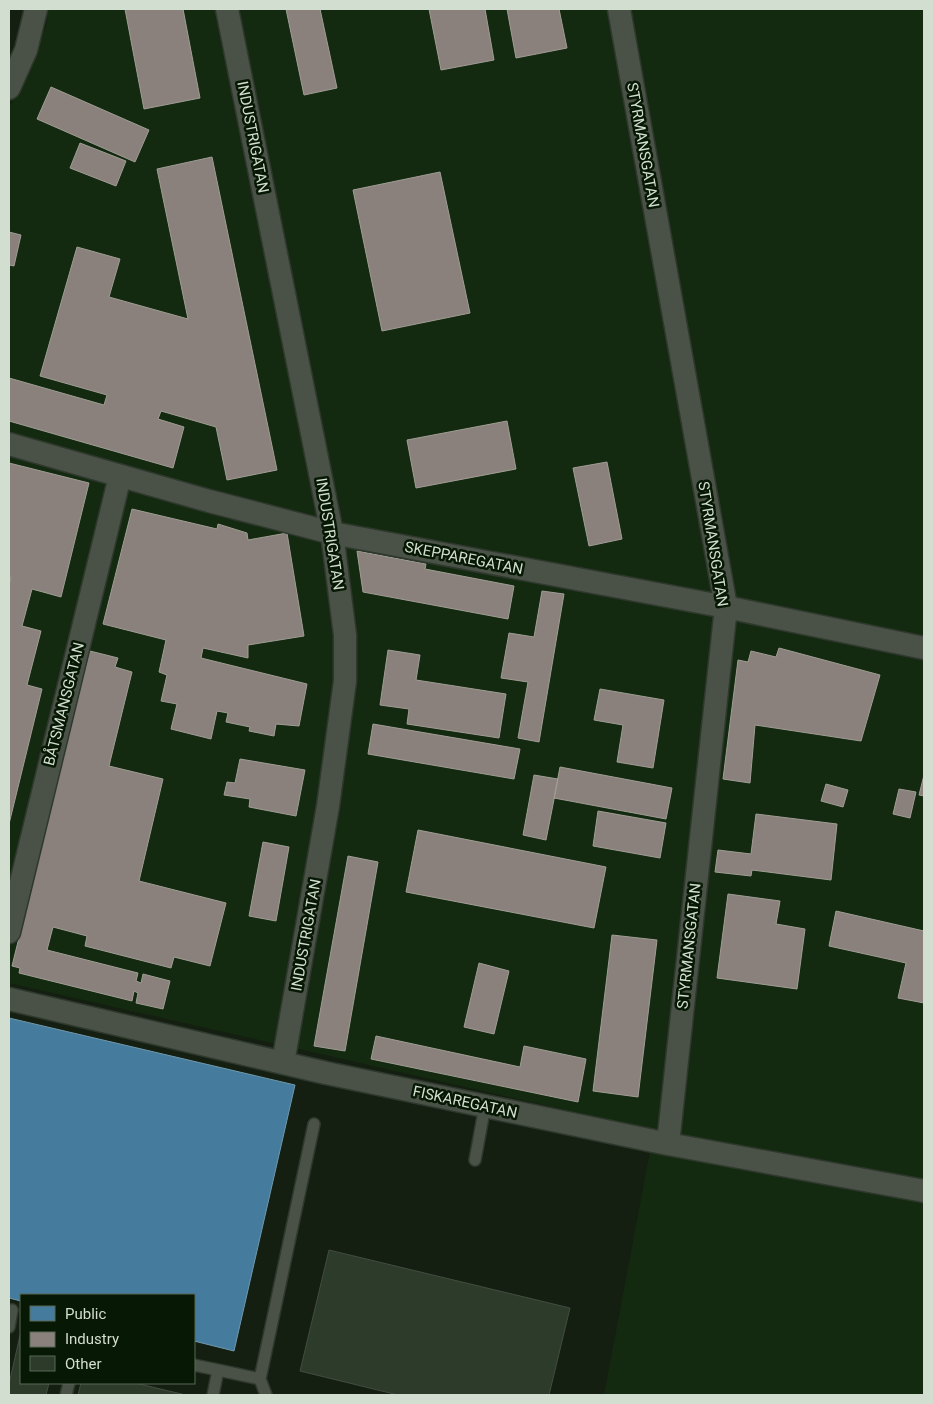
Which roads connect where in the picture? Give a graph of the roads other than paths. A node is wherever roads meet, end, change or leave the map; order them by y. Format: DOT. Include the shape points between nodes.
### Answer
graph roads {
  1 [pos="36,9"];
  2 [pos="228,9"];
  3 [pos="619,9"];
  4 [pos="9,88"];
  5 [pos="9,444"];
  6 [pos="120,476"];
  7 [pos="332,533"];
  8 [pos="726,607"];
  9 [pos="924,648"];
  10 [pos="9,932"];
  11 [pos="9,999"];
  12 [pos="283,1063"];
  13 [pos="485,1106"];
  14 [pos="314,1124"];
  15 [pos="668,1144"];
  16 [pos="475,1160"];
  17 [pos="924,1191"];
  18 [pos="14,1310"];
  19 [pos="9,1327"];
  20 [pos="195,1365"];
  21 [pos="218,1370"];
  22 [pos="260,1380"];
  23 [pos="213,1395"];
  24 [pos="266,1395"];
  1 -- 4 [label="street" via="26,50"];
  2 -- 7 [label="street, INDUSTRIGATAN"];
  3 -- 8 [label="street, STYRMANSGATAN"];
  5 -- 6 [label="street, SKEPPAREGATAN"];
  6 -- 7 [label="street, SKEPPAREGATAN"];
  6 -- 10 [label="street, BÅTSMANSGATAN"];
  7 -- 8 [label="street, SKEPPAREGATAN"];
  7 -- 12 [label="street, INDUSTRIGATAN" via="345,635 345,681 328,806"];
  8 -- 9 [label="street, SKEPPAREGATAN"];
  8 -- 15 [label="street, STYRMANSGATAN"];
  11 -- 12 [label="street, FISKAREGATAN"];
  12 -- 13 [label="street, FISKAREGATAN"];
  13 -- 15 [label="street, FISKAREGATAN"];
  13 -- 16 [label="lane"];
  14 -- 22 [label="lane"];
  15 -- 17 [label="street, FISKAREGATAN"];
  18 -- 19 [label="lane"];
  20 -- 21 [label="lane"];
  21 -- 22 [label="lane"];
  21 -- 23 [label="lane"];
  22 -- 24 [label="lane"];
}
